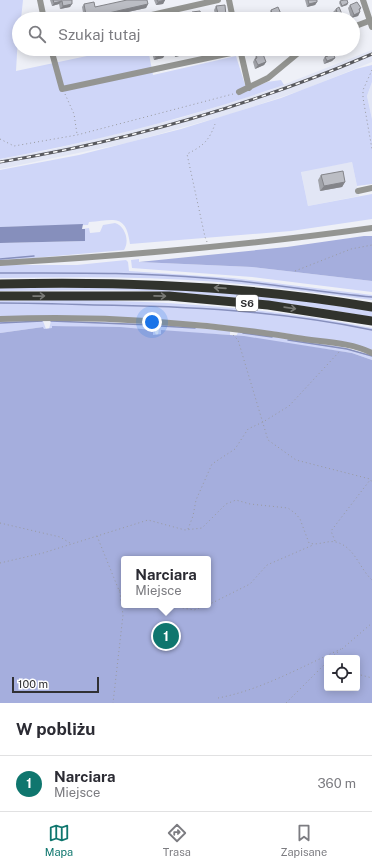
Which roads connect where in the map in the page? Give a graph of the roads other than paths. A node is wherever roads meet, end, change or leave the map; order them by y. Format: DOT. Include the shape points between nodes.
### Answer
graph roads {
  1 [pos="40,0"];
  2 [pos="218,0"];
  3 [pos="229,0"];
  4 [pos="363,0"];
  5 [pos="43,12"];
  6 [pos="165,12"];
  7 [pos="232,12"];
  8 [pos="371,24"];
  9 [pos="360,26"];
  10 [pos="53,56"];
  11 [pos="213,56"];
  12 [pos="241,56"];
  13 [pos="295,56"];
  14 [pos="249,88"];
  15 [pos="239,92"];
  16 [pos="372,188"];
  17 [pos="358,191"];
  18 [pos="372,228"];
  19 [pos="0,263"];
  20 [pos="0,284"];
  21 [pos="0,296"];
  22 [pos="372,307"];
  23 [pos="0,319"];
  24 [pos="372,321"];
  25 [pos="372,352"];
  1 -- 5 [label="street"];
  2 -- 6 [label="street"];
  3 -- 7 [label="street"];
  4 -- 8 [label="street"];
  8 -- 9 [label="street"];
  10 -- 11 [label="street" via="62,89"];
  12 -- 14 [label="street"];
  13 -- 14 [label="street" via="268,78"];
  14 -- 15 [label="street"];
  16 -- 17 [label="street"];
  18 -- 19 [label="street" via="85,259"];
  22 -- 20 [label="highway, S6, one-way" via="298,295 200,286 93,282"];
  21 -- 24 [label="highway, S6, one-way" via="169,296 268,305"];
  23 -- 25 [label="street" via="69,318 208,325 349,346"];
}
